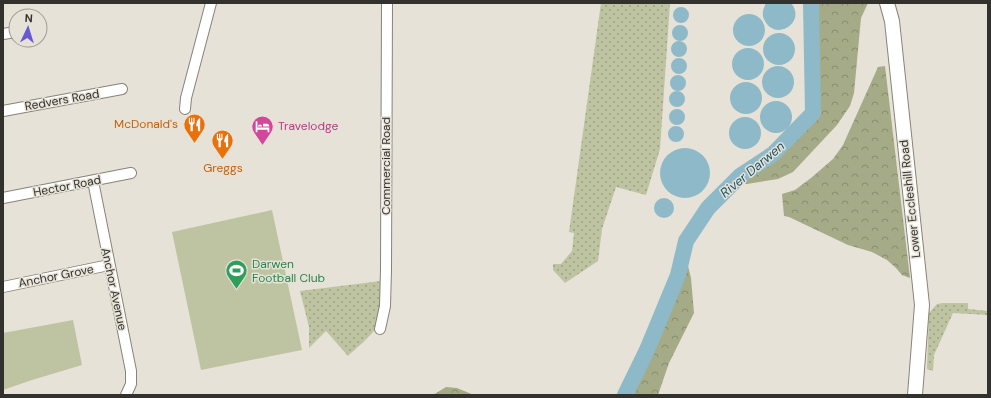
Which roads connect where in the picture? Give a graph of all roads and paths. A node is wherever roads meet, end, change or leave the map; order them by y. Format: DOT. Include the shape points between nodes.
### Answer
graph roads {
  1 [pos="211,3"];
  2 [pos="387,3"];
  3 [pos="886,3"];
  4 [pos="122,89"];
  5 [pos="185,109"];
  6 [pos="3,111"];
  7 [pos="132,173"];
  8 [pos="92,181"];
  9 [pos="3,198"];
  10 [pos="109,265"];
  11 [pos="3,287"];
  12 [pos="380,329"];
  13 [pos="126,395"];
  14 [pos="915,395"];
  1 -- 5 [label="street"];
  2 -- 12 [label="street, Commercial Road" via="386,270 385,306"];
  3 -- 14 [label="street, Lower Eccleshill Road" via="892,21 922,305"];
  4 -- 6 [label="street, Redvers Road"];
  7 -- 8 [label="street, Hector Road"];
  8 -- 9 [label="street, Hector Road"];
  8 -- 10 [label="street, Anchor Avenue"];
  10 -- 11 [label="street, Anchor Grove"];
  10 -- 13 [label="street, Anchor Avenue" via="131,371 131,384"];
}
